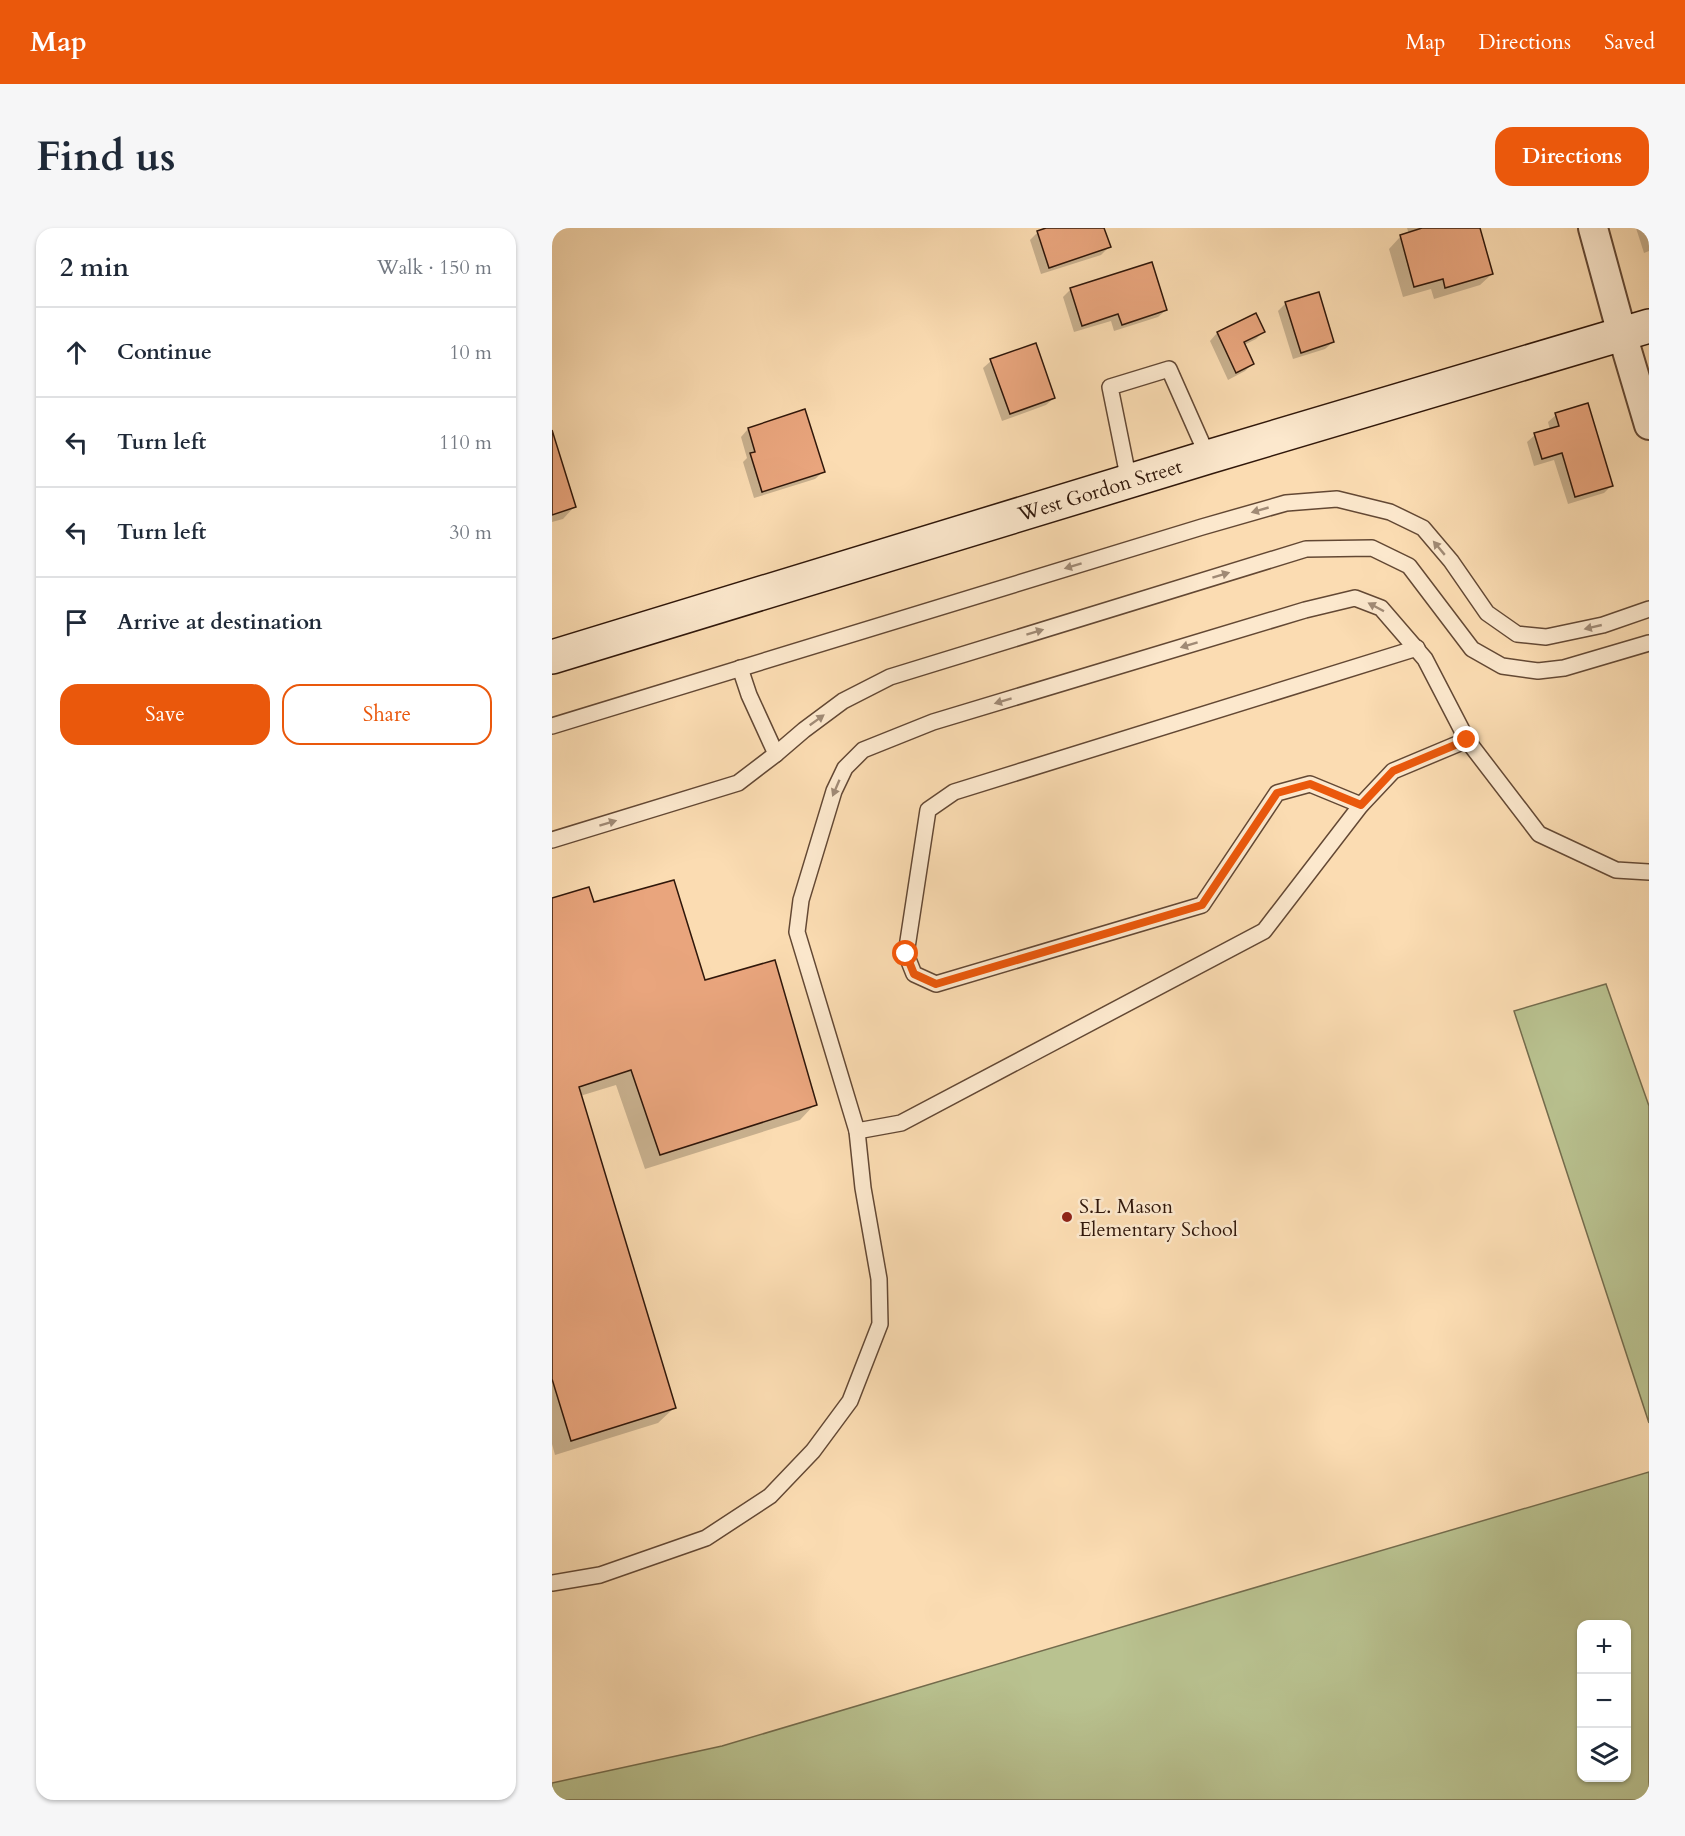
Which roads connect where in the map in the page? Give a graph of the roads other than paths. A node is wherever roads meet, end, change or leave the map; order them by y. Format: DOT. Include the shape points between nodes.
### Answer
graph roads {
  1 [pos="1593,228"];
  2 [pos="1635,330"];
  3 [pos="1649,425"];
  4 [pos="1208,457"];
  5 [pos="1129,481"];
  6 [pos="1649,609"];
  7 [pos="1649,643"];
  8 [pos="1417,648"];
  9 [pos="552,657"];
  10 [pos="740,668"];
  11 [pos="552,726"];
  12 [pos="1467,740"];
  13 [pos="776,754"];
  14 [pos="1361,805"];
  15 [pos="552,840"];
  16 [pos="1649,872"];
  17 [pos="856,1131"];
  18 [pos="552,1583"];
  1 -- 2 [label="street"];
  2 -- 3 [label="street"];
  2 -- 4 [label="street, West Gordon Street"];
  4 -- 5 [label="street, West Gordon Street"];
  4 -- 5 [label="lane" via="1169,369 1110,387"];
  5 -- 9 [label="street, West Gordon Street"];
  6 -- 10 [label="lane, one-way" via="1603,625 1546,637 1517,634 1487,613 1422,528 1390,512 1337,499 1286,503"];
  13 -- 7 [label="lane, one-way" via="843,701 890,676 1306,549 1372,548 1409,566 1472,649 1502,666 1538,671 1564,668"];
  8 -- 12 [label="lane"];
  8 -- 14 [label="lane" via="954,792 928,810 906,954 914,974 936,984 1202,905 1277,793 1310,784"];
  8 -- 17 [label="lane, one-way" via="1381,608 1354,598 933,722 863,750 845,768 834,791 801,900 797,932"];
  10 -- 11 [label="lane"];
  10 -- 13 [label="lane"];
  12 -- 14 [label="lane" via="1393,771"];
  12 -- 16 [label="lane" via="1539,834 1616,870"];
  15 -- 13 [label="lane, one-way" via="738,783"];
  14 -- 17 [label="lane" via="1264,931 900,1123"];
  17 -- 18 [label="lane" via="879,1280 880,1324 850,1401 813,1451 770,1496 706,1538 600,1575"];
}
